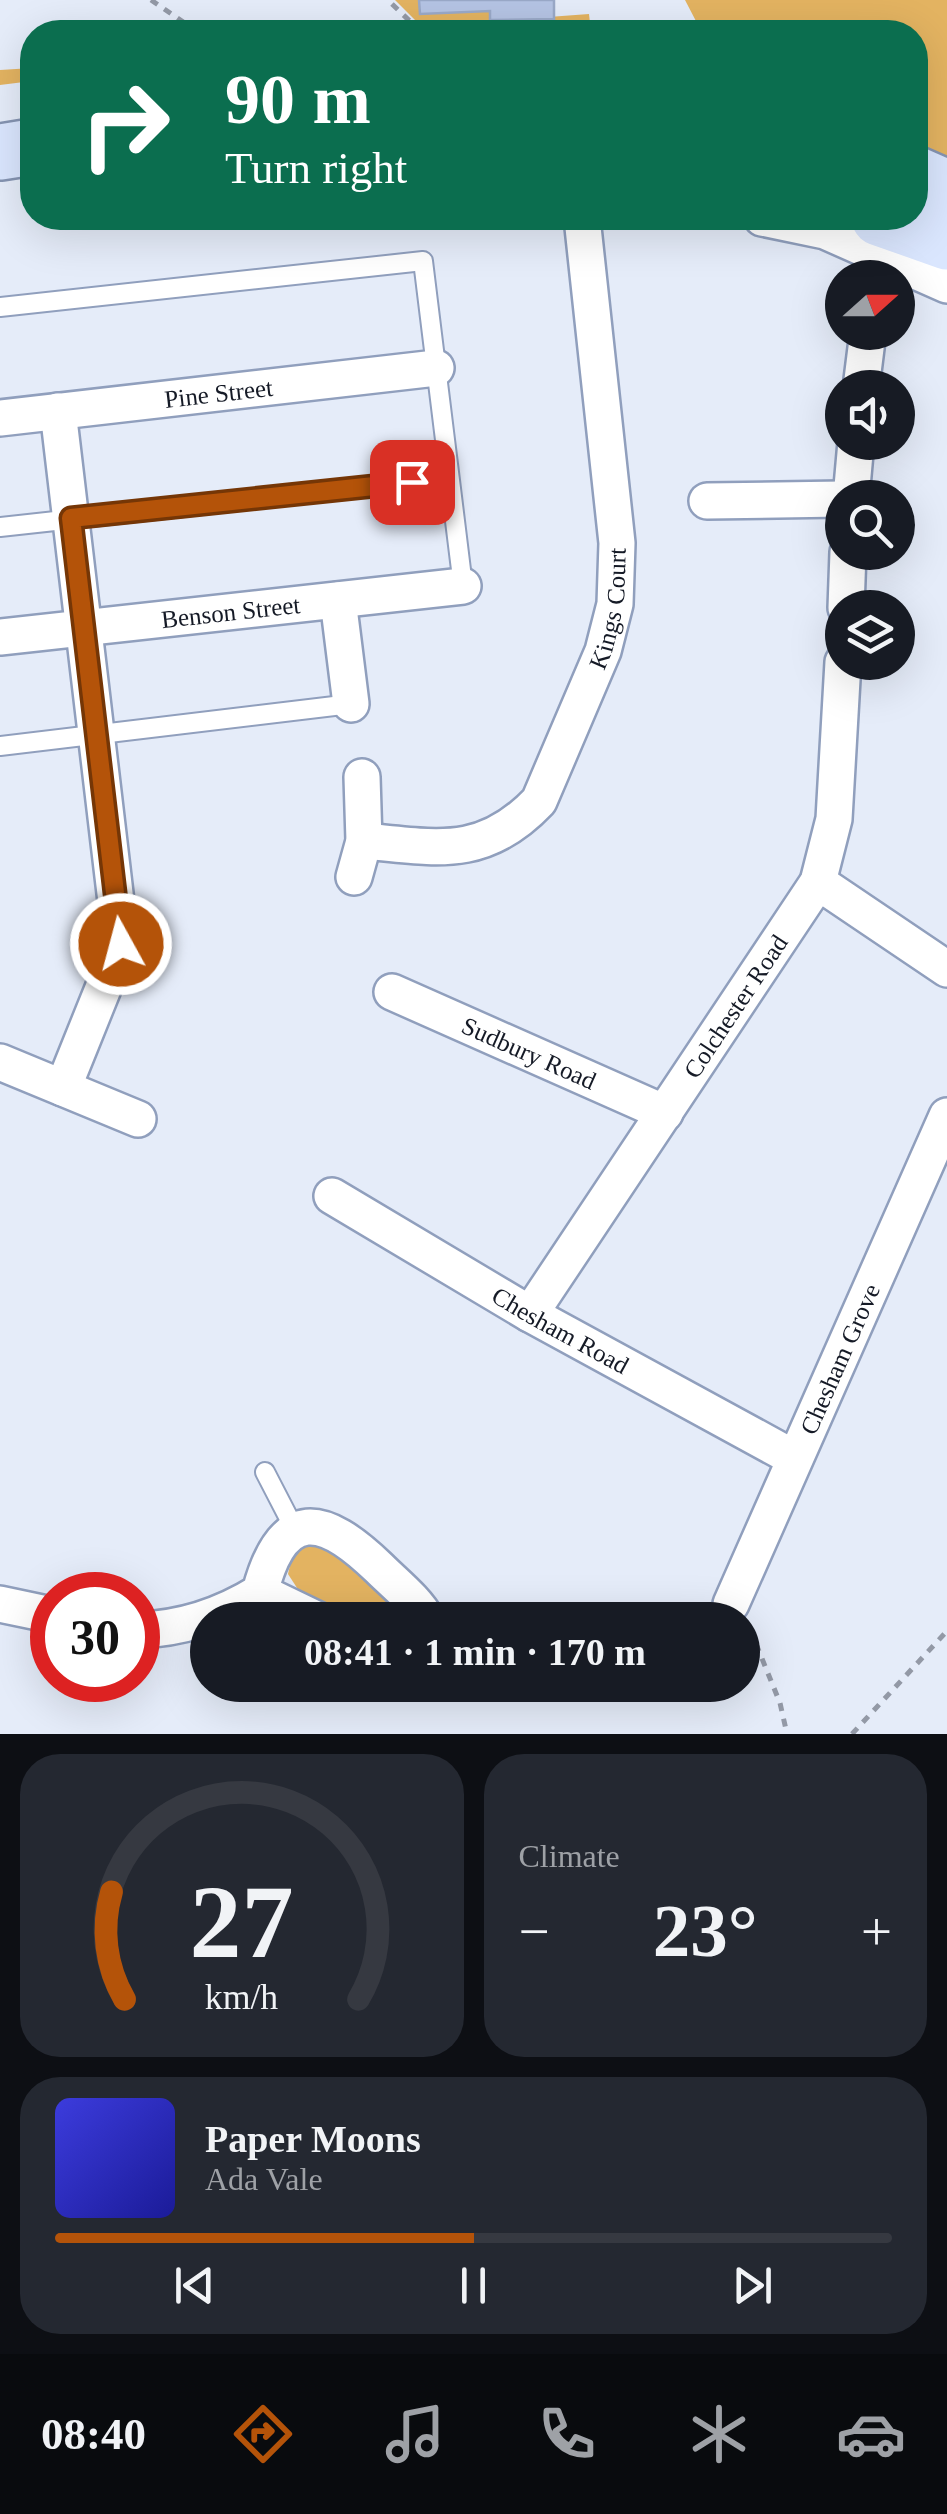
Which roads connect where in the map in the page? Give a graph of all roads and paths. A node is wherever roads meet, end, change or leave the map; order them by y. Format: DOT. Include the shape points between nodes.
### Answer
graph roads {
  1 [pos="151,0"];
  2 [pos="392,4"];
  3 [pos="180,20"];
  4 [pos="409,20"];
  5 [pos="583,230"];
  6 [pos="919,230"];
  7 [pos="947,285"];
  8 [pos="0,307"];
  9 [pos="436,368"];
  10 [pos="58,411"];
  11 [pos="0,418"];
  12 [pos="450,478"];
  13 [pos="825,498"];
  14 [pos="708,501"];
  15 [pos="71,518"];
  16 [pos="0,527"];
  17 [pos="463,586"];
  18 [pos="338,600"];
  19 [pos="84,627"];
  20 [pos="0,637"];
  21 [pos="842,680"];
  22 [pos="351,704"];
  23 [pos="96,735"];
  24 [pos="0,746"];
  25 [pos="362,777"];
  26 [pos="364,841"];
  27 [pos="354,877"];
  28 [pos="818,882"];
  29 [pos="947,969"];
  30 [pos="392,992"];
  31 [pos="0,1062"];
  32 [pos="63,1088"];
  33 [pos="665,1113"];
  34 [pos="947,1116"];
  35 [pos="138,1119"];
  36 [pos="332,1196"];
  37 [pos="530,1314"];
  38 [pos="794,1458"];
  39 [pos="265,1472"];
  40 [pos="296,1532"];
  41 [pos="260,1592"];
  42 [pos="281,1602"];
  43 [pos="410,1602"];
  44 [pos="732,1602"];
  45 [pos="0,1604"];
  46 [pos="30,1610"];
  47 [pos="160,1629"];
  48 [pos="947,1631"];
  49 [pos="760,1654"];
  50 [pos="787,1734"];
  51 [pos="852,1734"];
  1 -- 3 [label="path"];
  2 -- 4 [label="path"];
  5 -- 26 [label="street, Kings Court" via="617,544 615,604 603,650 538,801 522,818 478,845"];
  6 -- 7 [label="street"];
  8 -- 9 [label="lane" via="422,262"];
  9 -- 10 [label="street, Pine Street"];
  9 -- 12 [label="lane"];
  10 -- 11 [label="street, Pine Street"];
  10 -- 15 [label="street"];
  12 -- 15 [label="lane"];
  12 -- 17 [label="lane"];
  13 -- 14 [label="street"];
  15 -- 16 [label="lane"];
  15 -- 19 [label="street"];
  17 -- 18 [label="street, Benson Street"];
  18 -- 19 [label="street, Benson Street"];
  18 -- 22 [label="street"];
  19 -- 20 [label="street, Benson Street"];
  19 -- 23 [label="street"];
  21 -- 28 [label="street, Colchester Road" via="834,819"];
  22 -- 23 [label="lane"];
  23 -- 24 [label="lane"];
  23 -- 32 [label="street" via="121,944"];
  25 -- 26 [label="street"];
  26 -- 27 [label="street"];
  28 -- 29 [label="street"];
  28 -- 33 [label="street, Colchester Road"];
  30 -- 33 [label="street, Sudbury Road"];
  31 -- 32 [label="street"];
  32 -- 35 [label="street"];
  33 -- 37 [label="street, Colchester Road"];
  34 -- 38 [label="street, Chesham Grove"];
  36 -- 37 [label="street, Chesham Road"];
  37 -- 38 [label="street, Chesham Road"];
  38 -- 44 [label="street, Chesham Grove"];
  39 -- 40 [label="lane"];
  40 -- 41 [label="street" via="268,1562"];
  40 -- 43 [label="street" via="326,1526 350,1540"];
  41 -- 42 [label="street"];
  41 -- 47 [label="street"];
  45 -- 46 [label="street"];
  48 -- 51 [label="path"];
  49 -- 50 [label="path"];
}
